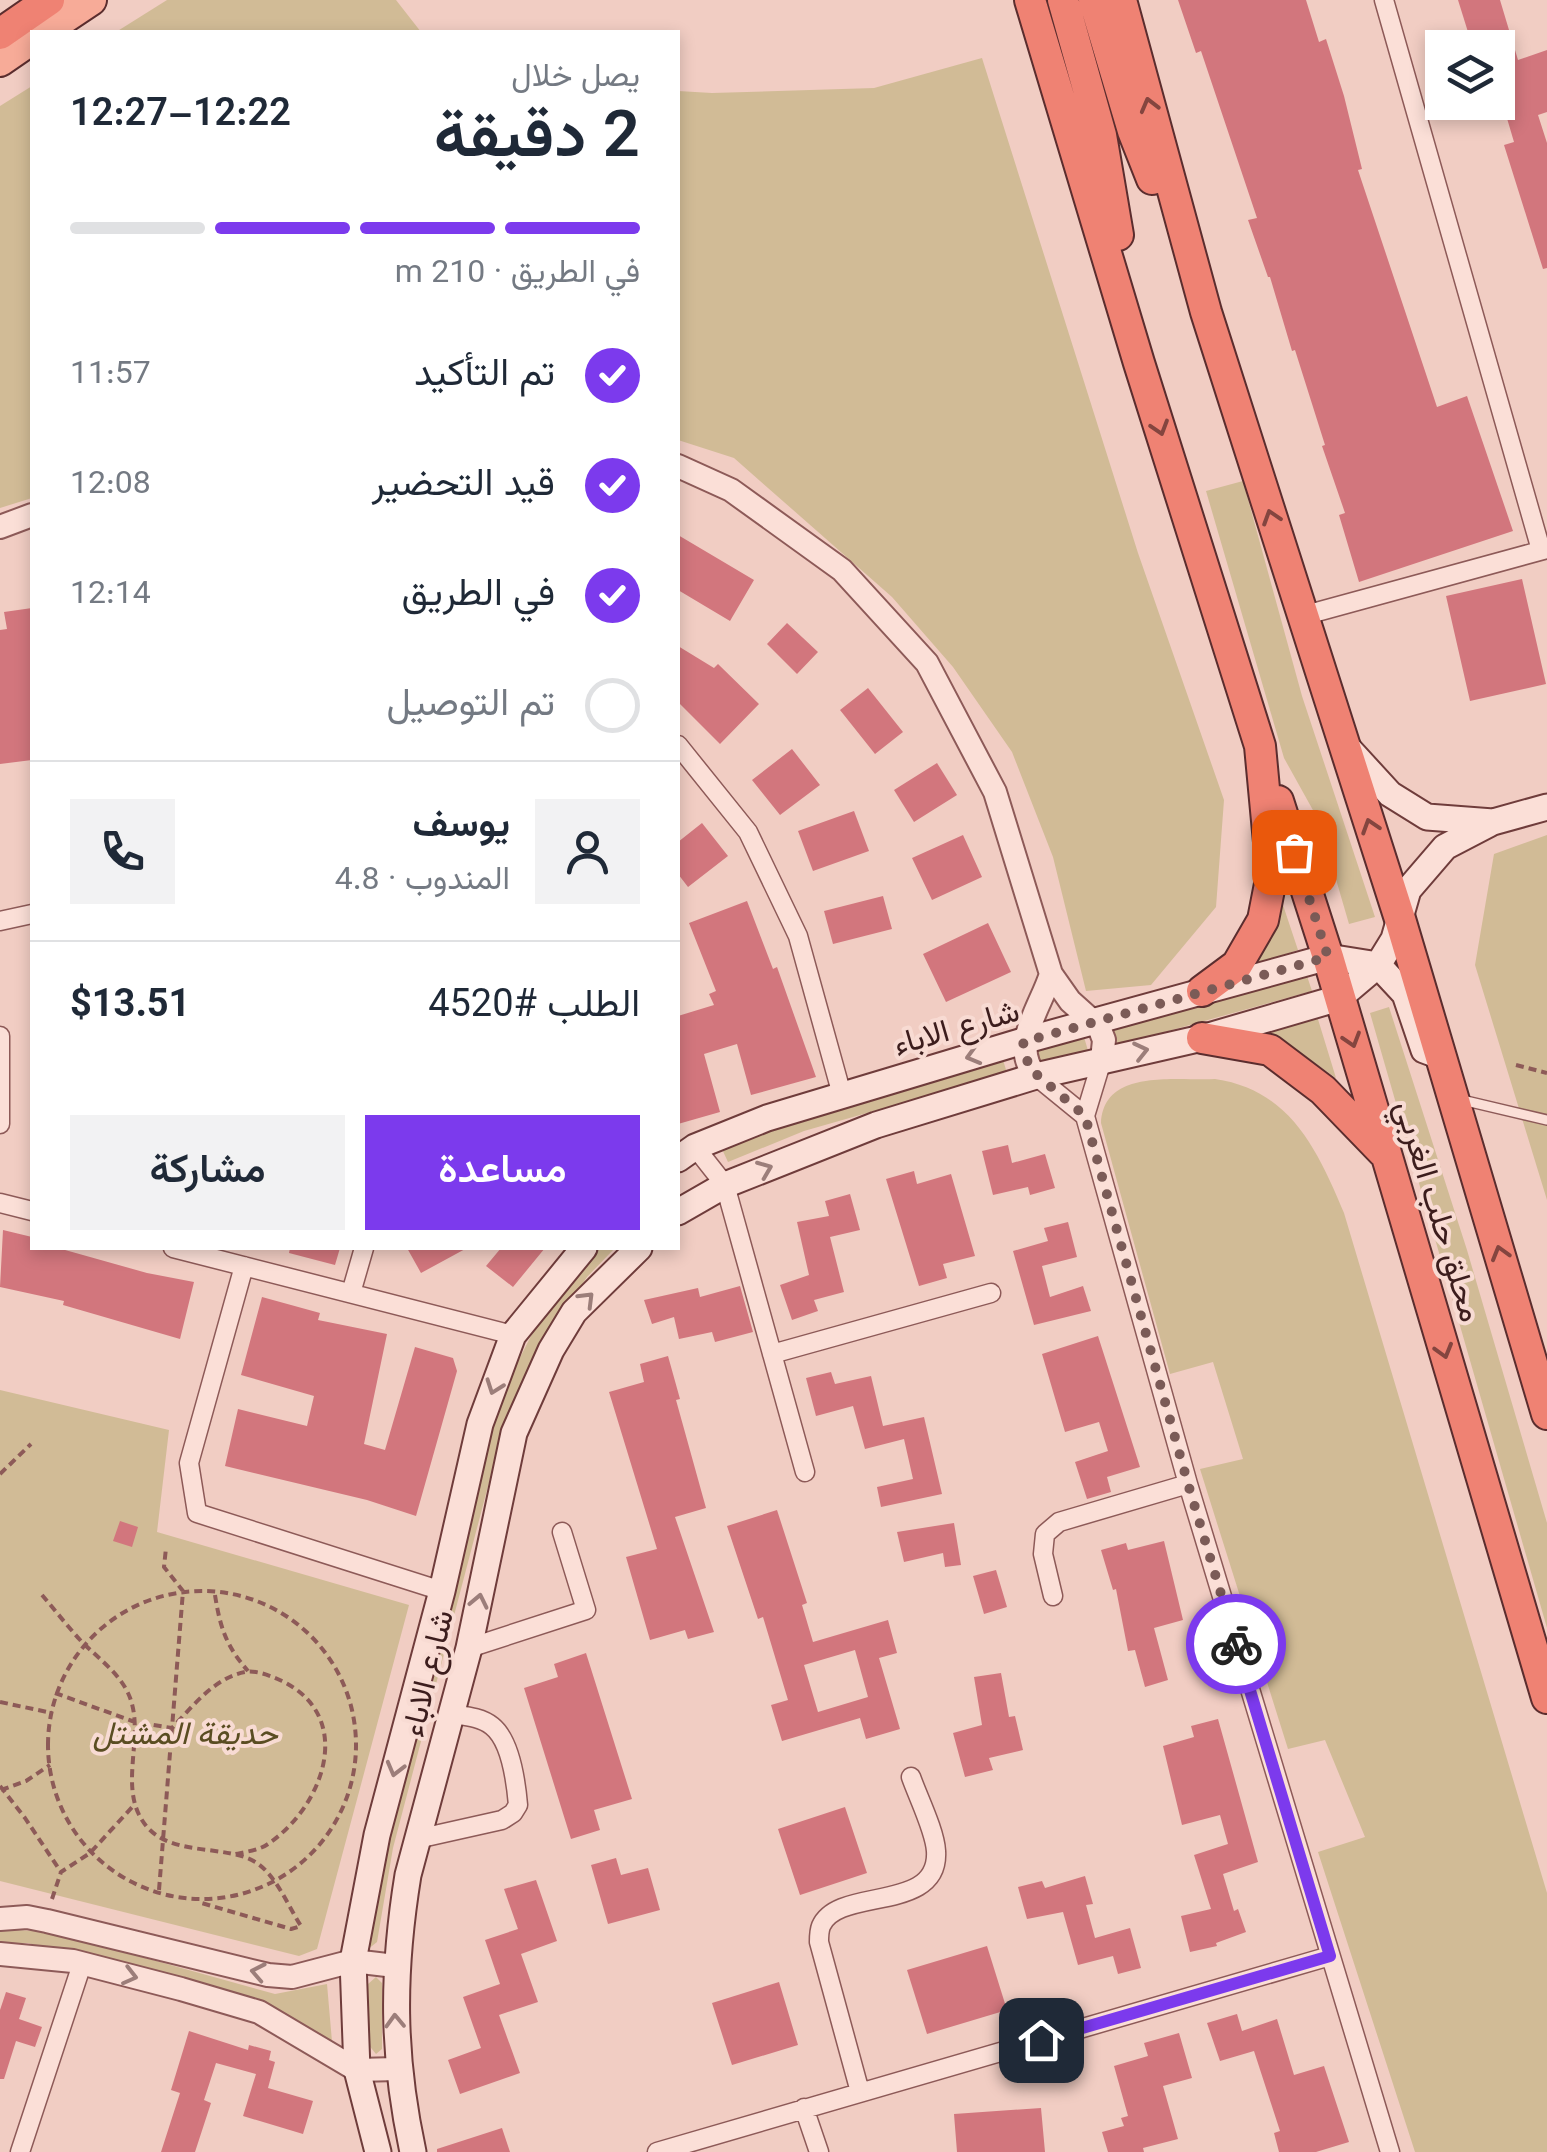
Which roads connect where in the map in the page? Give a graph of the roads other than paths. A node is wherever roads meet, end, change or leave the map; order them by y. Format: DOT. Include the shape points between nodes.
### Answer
graph roads {
  1 [pos="49,0"];
  2 [pos="91,0"];
  3 [pos="1030,0"];
  4 [pos="1063,0"];
  5 [pos="1094,0"];
  6 [pos="1120,0"];
  7 [pos="1384,0"];
  8 [pos="45,30"];
  9 [pos="0,34"];
  10 [pos="30,40"];
  11 [pos="0,61"];
  12 [pos="1206,312"];
  13 [pos="1139,362"];
  14 [pos="680,467"];
  15 [pos="30,516"];
  16 [pos="0,527"];
  17 [pos="1544,550"];
  18 [pos="1302,616"];
  19 [pos="1344,744"];
  20 [pos="1260,746"];
  21 [pos="680,747"];
  22 [pos="1547,807"];
  23 [pos="1493,822"];
  24 [pos="30,914"];
  25 [pos="1400,919"];
  26 [pos="0,921"];
  27 [pos="1328,957"];
  28 [pos="1378,966"];
  29 [pos="1051,974"];
  30 [pos="1202,991"];
  31 [pos="1339,998"];
  32 [pos="1095,1022"];
  33 [pos="0,1036"];
  34 [pos="1202,1038"];
  35 [pos="1023,1042"];
  36 [pos="1443,1058"];
  37 [pos="1102,1060"];
  38 [pos="1036,1076"];
  39 [pos="842,1095"];
  40 [pos="1455,1098"];
  41 [pos="1085,1116"];
  42 [pos="1547,1120"];
  43 [pos="0,1124"];
  44 [pos="686,1153"];
  45 [pos="1386,1155"];
  46 [pos="726,1185"];
  47 [pos="0,1203"];
  48 [pos="30,1210"];
  49 [pos="680,1211"];
  50 [pos="181,1250"];
  51 [pos="363,1250"];
  52 [pos="582,1250"];
  53 [pos="637,1250"];
  54 [pos="244,1266"];
  55 [pos="351,1293"];
  56 [pos="991,1293"];
  57 [pos="513,1335"];
  58 [pos="772,1354"];
  59 [pos="1546,1408"];
  60 [pos="805,1472"];
  61 [pos="1188,1484"];
  62 [pos="562,1532"];
  63 [pos="442,1590"];
  64 [pos="1053,1596"];
  65 [pos="469,1648"];
  66 [pos="1547,1698"];
  67 [pos="452,1714"];
  68 [pos="911,1777"];
  69 [pos="417,1839"];
  70 [pos="0,1908"];
  71 [pos="0,1919"];
  72 [pos="37,1919"];
  73 [pos="0,1954"];
  74 [pos="1330,1956"];
  75 [pos="353,1961"];
  76 [pos="82,1964"];
  77 [pos="395,1966"];
  78 [pos="398,2069"];
  79 [pos="357,2070"];
  80 [pos="860,2092"];
  81 [pos="804,2108"];
  82 [pos="20,2152"];
  83 [pos="378,2152"];
  84 [pos="413,2152"];
  85 [pos="657,2152"];
  86 [pos="819,2152"];
  87 [pos="1390,2152"];
  1 -- 9 [label="highway"];
  2 -- 8 [label="main road"];
  3 -- 13 [label="highway"];
  4 -- 13 [label="highway" via="1100,135"];
  5 -- 12 [label="highway" via="1133,131"];
  12 -- 6 [label="highway, one-way"];
  7 -- 17 [label="street"];
  10 -- 11 [label="main road"];
  18 -- 12 [label="highway, محلق حلب الغربي, one-way"];
  13 -- 20 [label="highway, one-way"];
  14 -- 29 [label="street" via="732,490 842,570 927,663 995,792"];
  15 -- 16 [label="street"];
  17 -- 18 [label="street"];
  18 -- 19 [label="highway, محلق حلب الغربي"];
  19 -- 23 [label="main road" via="1390,794 1427,818"];
  25 -- 19 [label="highway, محلق حلب الغربي, one-way"];
  20 -- 27 [label="highway, محلق حلب الغربي"];
  20 -- 30 [label="highway" via="1272,874 1262,920 1237,965"];
  21 -- 39 [label="street" via="748,832 798,936"];
  22 -- 23 [label="main road"];
  23 -- 25 [label="main road" via="1446,847 1408,890"];
  24 -- 26 [label="street"];
  25 -- 28 [label="main road"];
  25 -- 36 [label="highway, محلق حلب الغربي"];
  27 -- 28 [label="main road"];
  27 -- 30 [label="main road, شارع الاباء"];
  27 -- 31 [label="highway, محلق حلب الغربي"];
  28 -- 31 [label="main road"];
  28 -- 36 [label="main road" via="1405,994 1424,1050"];
  29 -- 32 [label="street"];
  29 -- 35 [label="street"];
  30 -- 32 [label="main road, شارع الاباء"];
  31 -- 34 [label="main road"];
  31 -- 45 [label="highway, محلق حلب الغربي, one-way"];
  32 -- 35 [label="main road, شارع الاباء"];
  32 -- 37 [label="street" via="1104,1040"];
  33 -- 43 [label="street"];
  37 -- 34 [label="main road, one-way"];
  34 -- 45 [label="highway" via="1270,1050 1323,1090"];
  35 -- 38 [label="street"];
  35 -- 39 [label="main road, شارع الاباء, one-way"];
  36 -- 40 [label="highway, محلق حلب الغربي"];
  37 -- 38 [label="main road"];
  37 -- 41 [label="street"];
  38 -- 41 [label="street"];
  46 -- 38 [label="main road, one-way" via="876,1126"];
  39 -- 44 [label="main road, شارع الاباء"];
  40 -- 42 [label="lane"];
  59 -- 40 [label="highway, محلق حلب الغربي, one-way"];
  41 -- 61 [label="street"];
  44 -- 46 [label="street"];
  45 -- 66 [label="highway, محلق حلب الغربي, one-way"];
  46 -- 49 [label="main road"];
  46 -- 58 [label="street"];
  47 -- 48 [label="street"];
  50 -- 54 [label="street"];
  51 -- 55 [label="street"];
  52 -- 57 [label="main road, شارع الاباء"];
  65 -- 53 [label="main road, شارع الاباء, one-way" via="514,1433 574,1312"];
  54 -- 55 [label="street"];
  54 -- 63 [label="street" via="188,1463 197,1512"];
  55 -- 57 [label="street"];
  56 -- 58 [label="street"];
  57 -- 63 [label="main road, شارع الاباء, one-way" via="480,1424"];
  58 -- 60 [label="street"];
  61 -- 64 [label="street" via="1059,1522 1045,1534 1043,1554"];
  61 -- 74 [label="street"];
  62 -- 65 [label="street" via="586,1610"];
  63 -- 75 [label="main road, شارع الاباء, one-way" via="377,1836"];
  65 -- 67 [label="main road, شارع الاباء"];
  67 -- 69 [label="main road, شارع الاباء"];
  67 -- 69 [label="street" via="478,1718 500,1735 518,1805 492,1823"];
  68 -- 80 [label="street" via="936,1852 930,1876 918,1888 835,1912 822,1924 818,1942"];
  69 -- 77 [label="main road, شارع الاباء"];
  70 -- 72 [label="street"];
  71 -- 72 [label="street"];
  75 -- 72 [label="street, one-way" via="306,1974 268,1975"];
  73 -- 76 [label="street"];
  74 -- 80 [label="street"];
  74 -- 87 [label="street"];
  75 -- 77 [label="street"];
  75 -- 79 [label="main road, شارع الاباء"];
  76 -- 79 [label="street, one-way" via="259,2012"];
  76 -- 82 [label="street"];
  78 -- 77 [label="main road, شارع الاباء, one-way"];
  78 -- 79 [label="street"];
  78 -- 84 [label="main road, شارع الاباء"];
  79 -- 83 [label="main road, شارع الاباء"];
  80 -- 81 [label="street"];
  81 -- 85 [label="street"];
  81 -- 86 [label="street"];
}
